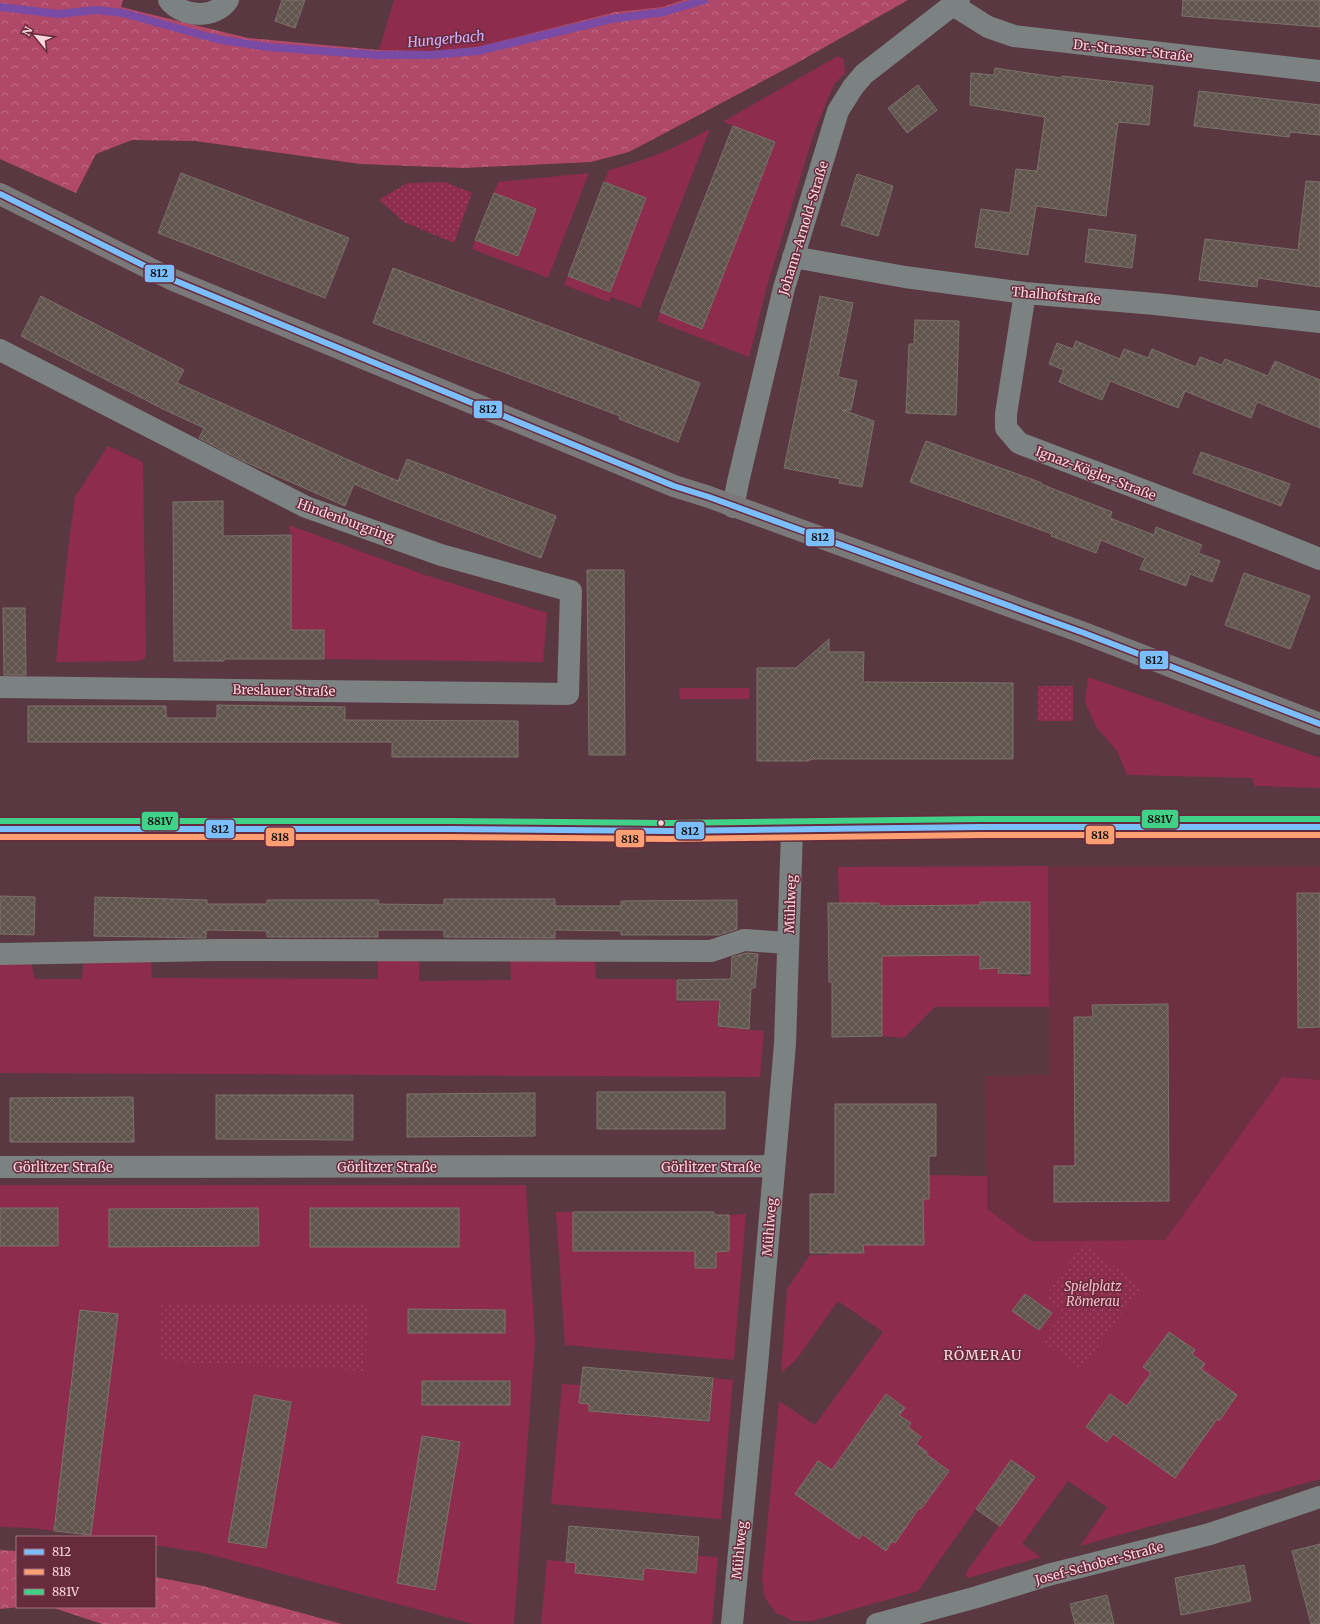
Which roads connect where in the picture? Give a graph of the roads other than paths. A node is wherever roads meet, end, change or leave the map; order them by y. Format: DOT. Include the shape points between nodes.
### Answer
graph roads {
  1 [pos="169,0"];
  2 [pos="228,0"];
  3 [pos="956,3"];
  4 [pos="1320,71"];
  5 [pos="0,194"];
  6 [pos="793,257"];
  7 [pos="1025,293"];
  8 [pos="1320,322"];
  9 [pos="0,350"];
  10 [pos="733,507"];
  11 [pos="1320,559"];
  12 [pos="0,687"];
  13 [pos="568,694"];
  14 [pos="1320,724"];
  15 [pos="1320,827"];
  16 [pos="0,829"];
  17 [pos="792,830"];
  18 [pos="788,944"];
  19 [pos="0,954"];
  20 [pos="774,1166"];
  21 [pos="0,1167"];
  22 [pos="1320,1497"];
  23 [pos="732,1624"];
  24 [pos="877,1624"];
  1 -- 2 [label="street" via="181,10 192,14 214,11"];
  3 -- 4 [label="street, Dr.-Strasser-Straße" via="988,27 1014,36"];
  3 -- 6 [label="street, Johann-Arnold-Straße" via="864,74 853,87 838,111"];
  5 -- 10 [label="main road" via="171,279 674,486"];
  6 -- 7 [label="street, Thalhofstraße" via="906,277"];
  6 -- 10 [label="street, Johann-Arnold-Straße"];
  7 -- 8 [label="street, Thalhofstraße"];
  7 -- 11 [label="street, Ignaz-Kögler-Straße" via="1006,414 1006,428 1020,443"];
  9 -- 13 [label="street, Hindenburgring" via="306,507 441,555 571,591"];
  10 -- 14 [label="main road" via="1084,633"];
  12 -- 13 [label="street, Breslauer Straße"];
  15 -- 17 [label="main road"];
  16 -- 17 [label="main road"];
  17 -- 18 [label="street, Mühlweg"];
  18 -- 19 [label="street" via="744,940 711,951 232,950"];
  18 -- 20 [label="street, Mühlweg" via="785,1044"];
  20 -- 21 [label="street, Görlitzer Straße"];
  20 -- 23 [label="street, Mühlweg"];
  22 -- 24 [label="street, Josef-Schober-Straße" via="1210,1534 1048,1575"];
}
